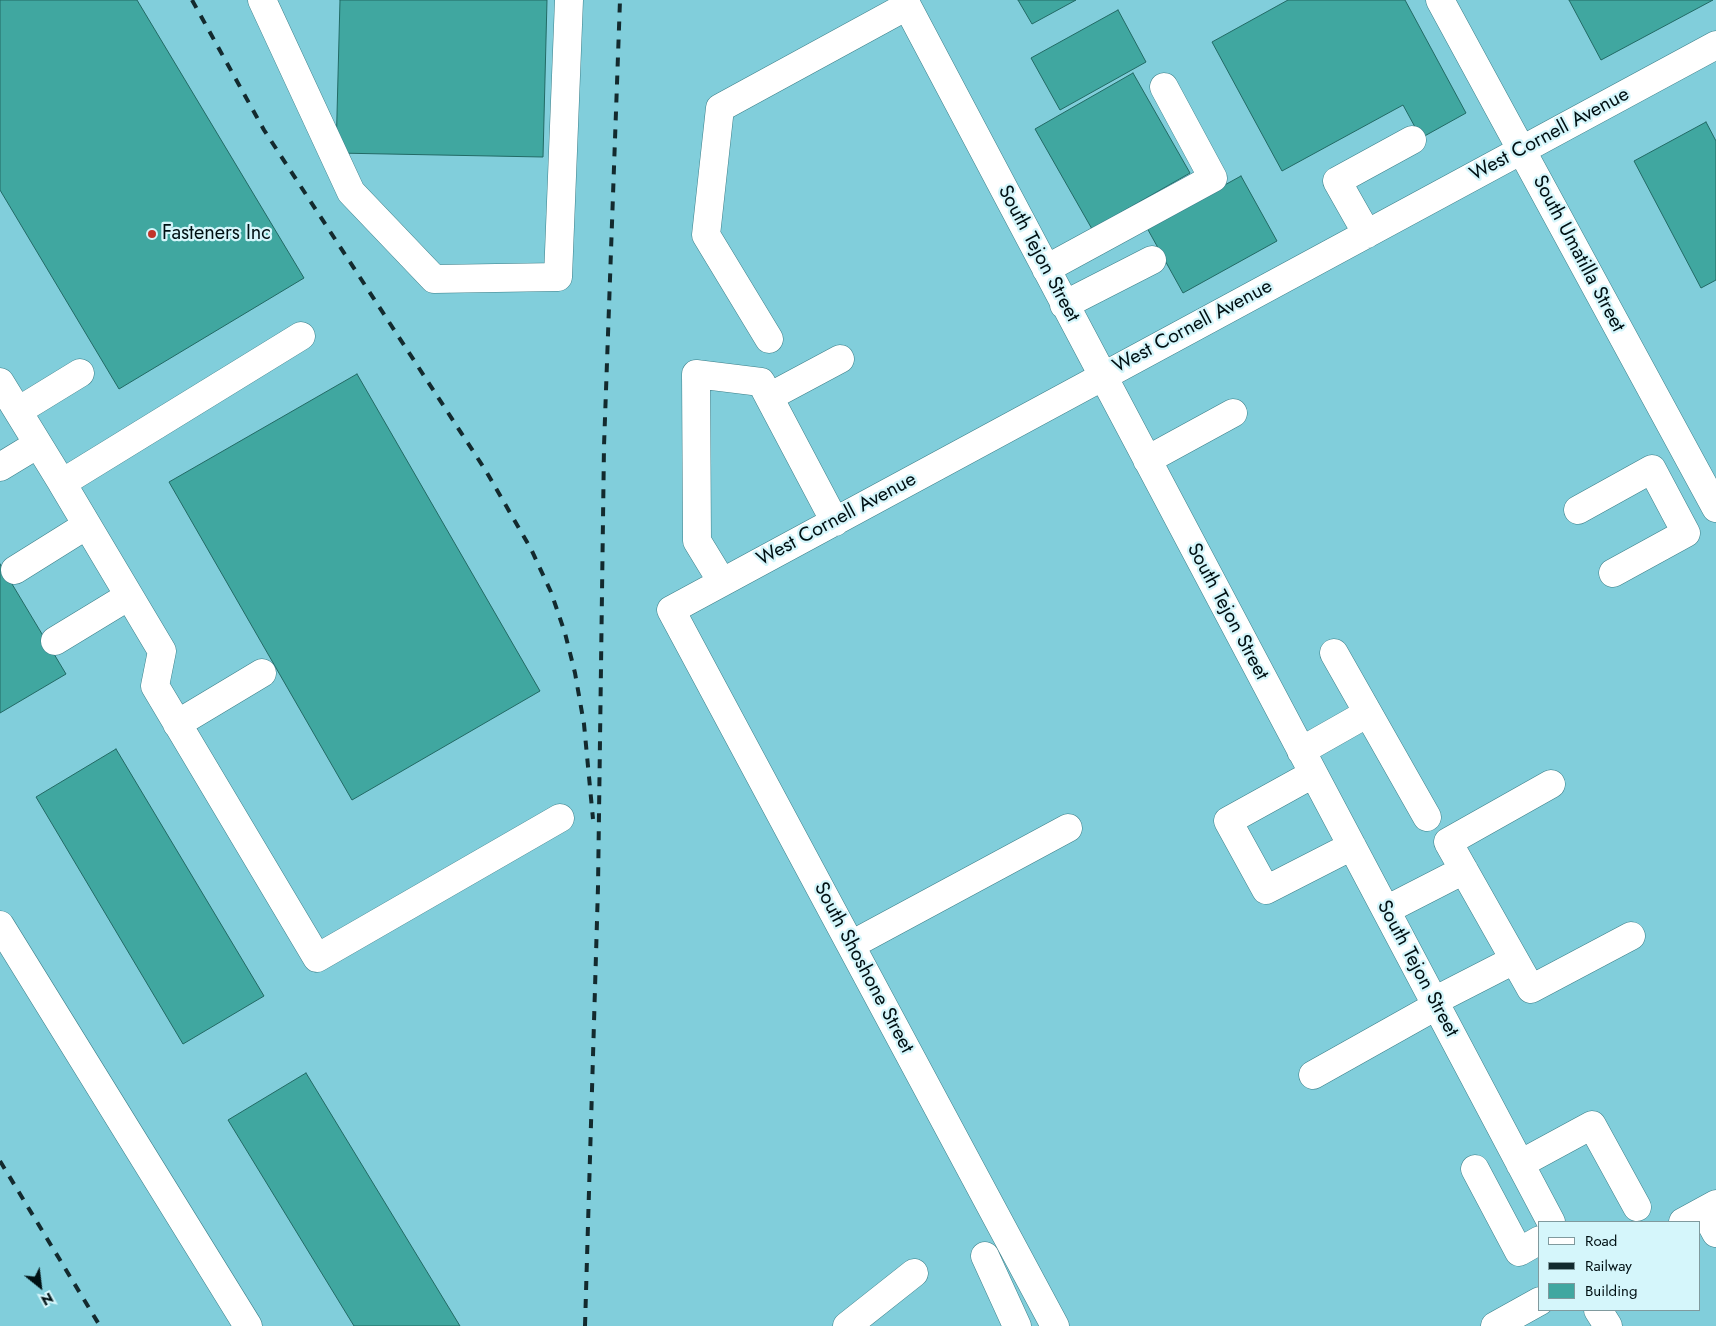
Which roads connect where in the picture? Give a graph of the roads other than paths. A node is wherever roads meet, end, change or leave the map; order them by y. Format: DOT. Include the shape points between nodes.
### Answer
graph roads {
  1 [pos="262,0"];
  2 [pos="569,0"];
  3 [pos="1440,0"];
  4 [pos="906,3"];
  5 [pos="1716,45"];
  6 [pos="1164,87"];
  7 [pos="1412,140"];
  8 [pos="1522,150"];
  9 [pos="1367,234"];
  10 [pos="1152,260"];
  11 [pos="1046,269"];
  12 [pos="1064,305"];
  13 [pos="301,336"];
  14 [pos="769,339"];
  15 [pos="840,359"];
  16 [pos="80,373"];
  17 [pos="1102,377"];
  18 [pos="0,382"];
  19 [pos="769,397"];
  20 [pos="18,411"];
  21 [pos="1233,413"];
  22 [pos="38,444"];
  23 [pos="1146,460"];
  24 [pos="0,467"];
  25 [pos="1707,468"];
  26 [pos="62,483"];
  27 [pos="1665,491"];
  28 [pos="1716,508"];
  29 [pos="1578,510"];
  30 [pos="835,522"];
  31 [pos="87,525"];
  32 [pos="15,570"];
  33 [pos="1613,573"];
  34 [pos="722,582"];
  35 [pos="129,596"];
  36 [pos="671,610"];
  37 [pos="55,641"];
  38 [pos="1334,652"];
  39 [pos="262,673"];
  40 [pos="1368,713"];
  41 [pos="177,724"];
  42 [pos="1307,763"];
  43 [pos="1551,784"];
  44 [pos="1427,817"];
  45 [pos="560,818"];
  46 [pos="1068,828"];
  47 [pos="1352,846"];
  48 [pos="1464,870"];
  49 [pos="1386,910"];
  50 [pos="0,925"];
  51 [pos="1631,936"];
  52 [pos="851,945"];
  53 [pos="1514,960"];
  54 [pos="1435,1004"];
  55 [pos="1313,1074"];
  56 [pos="1520,1164"];
  57 [pos="1475,1169"];
  58 [pos="1637,1207"];
  59 [pos="1550,1221"];
  60 [pos="1538,1241"];
  61 [pos="985,1256"];
  62 [pos="914,1273"];
  63 [pos="1538,1302"];
  64 [pos="1599,1311"];
  65 [pos="248,1326"];
  66 [pos="847,1326"];
  67 [pos="1017,1326"];
  68 [pos="1055,1326"];
  69 [pos="1495,1326"];
  70 [pos="1608,1326"];
  1 -- 2 [label="street" via="351,192 434,279 558,277"];
  3 -- 8 [label="street, South Umatilla Street"];
  4 -- 11 [label="street, South Tejon Street"];
  4 -- 14 [label="street" via="720,108 706,235"];
  5 -- 8 [label="street, West Cornell Avenue"];
  6 -- 11 [label="street" via="1213,178"];
  7 -- 9 [label="street" via="1337,181"];
  8 -- 9 [label="street, West Cornell Avenue"];
  8 -- 25 [label="street, South Umatilla Street"];
  9 -- 17 [label="street, West Cornell Avenue"];
  10 -- 12 [label="street"];
  11 -- 12 [label="street, South Tejon Street"];
  12 -- 17 [label="street, South Tejon Street"];
  13 -- 26 [label="street"];
  15 -- 19 [label="street"];
  16 -- 20 [label="street"];
  17 -- 23 [label="street, South Tejon Street"];
  17 -- 30 [label="street, West Cornell Avenue"];
  18 -- 20 [label="street"];
  19 -- 30 [label="street"];
  19 -- 34 [label="street" via="761,382 696,374 697,541"];
  20 -- 22 [label="street"];
  21 -- 23 [label="street"];
  22 -- 24 [label="street"];
  22 -- 26 [label="street"];
  23 -- 42 [label="street, South Tejon Street"];
  25 -- 27 [label="street"];
  25 -- 28 [label="street, South Umatilla Street"];
  26 -- 31 [label="street"];
  27 -- 29 [label="street" via="1652,468"];
  27 -- 33 [label="street" via="1686,533"];
  30 -- 34 [label="street, West Cornell Avenue"];
  31 -- 32 [label="street"];
  31 -- 35 [label="street"];
  34 -- 36 [label="street, West Cornell Avenue"];
  35 -- 37 [label="street"];
  35 -- 41 [label="street" via="162,651 155,686"];
  36 -- 52 [label="street, South Shoshone Street"];
  38 -- 40 [label="street"];
  39 -- 41 [label="street"];
  40 -- 42 [label="street"];
  40 -- 44 [label="street"];
  41 -- 45 [label="street" via="316,958"];
  42 -- 47 [label="street, South Tejon Street"];
  42 -- 47 [label="street" via="1228,821 1266,890"];
  43 -- 48 [label="street" via="1448,842"];
  46 -- 52 [label="street"];
  47 -- 49 [label="street, South Tejon Street"];
  48 -- 49 [label="street"];
  48 -- 53 [label="street"];
  49 -- 54 [label="street, South Tejon Street"];
  50 -- 65 [label="street"];
  51 -- 53 [label="street" via="1531,989"];
  52 -- 68 [label="street, South Shoshone Street"];
  53 -- 54 [label="street"];
  54 -- 55 [label="street"];
  54 -- 56 [label="street, South Tejon Street"];
  56 -- 58 [label="street" via="1592,1125"];
  56 -- 59 [label="street, South Tejon Street"];
  57 -- 60 [label="street" via="1519,1252"];
  61 -- 67 [label="street"];
  62 -- 66 [label="street"];
  63 -- 69 [label="street"];
  64 -- 70 [label="street"];
}
